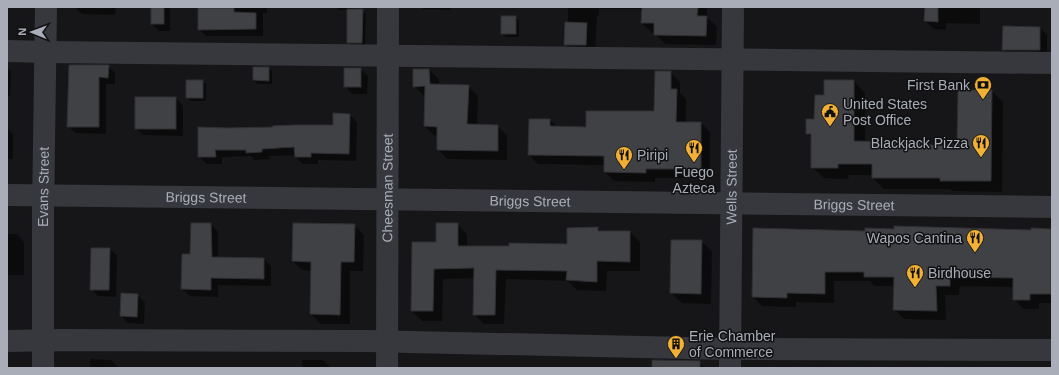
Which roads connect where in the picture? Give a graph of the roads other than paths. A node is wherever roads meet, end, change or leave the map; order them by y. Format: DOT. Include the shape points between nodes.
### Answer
graph roads {
  1 [pos="46,7"];
  2 [pos="388,7"];
  3 [pos="733,7"];
  4 [pos="7,51"];
  5 [pos="46,52"];
  6 [pos="388,56"];
  7 [pos="733,59"];
  8 [pos="1052,63"];
  9 [pos="7,195"];
  10 [pos="44,196"];
  11 [pos="388,199"];
  12 [pos="731,203"];
  13 [pos="1052,207"];
  14 [pos="43,341"];
  15 [pos="7,342"];
  16 [pos="387,342"];
  17 [pos="1052,350"];
  18 [pos="730,358"];
  19 [pos="43,368"];
  20 [pos="386,368"];
  1 -- 5 [label="street, Evans Street"];
  2 -- 6 [label="street, Cheesman Street"];
  3 -- 7 [label="street, Wells Street"];
  4 -- 5 [label="street"];
  5 -- 6 [label="street"];
  5 -- 10 [label="street, Evans Street"];
  6 -- 7 [label="street"];
  6 -- 11 [label="street, Cheesman Street"];
  7 -- 8 [label="street"];
  7 -- 12 [label="street, Wells Street"];
  9 -- 10 [label="street, Briggs Street"];
  10 -- 11 [label="street, Briggs Street"];
  10 -- 14 [label="street, Evans Street"];
  11 -- 12 [label="street, Briggs Street"];
  11 -- 16 [label="street, Cheesman Street"];
  12 -- 13 [label="street, Briggs Street"];
  12 -- 18 [label="street, Wells Street"];
  14 -- 15 [label="street"];
  14 -- 16 [label="street"];
  14 -- 19 [label="street, Evans Street"];
  16 -- 18 [label="street"];
  16 -- 20 [label="street, Cheesman Street"];
  17 -- 18 [label="street"];
}
